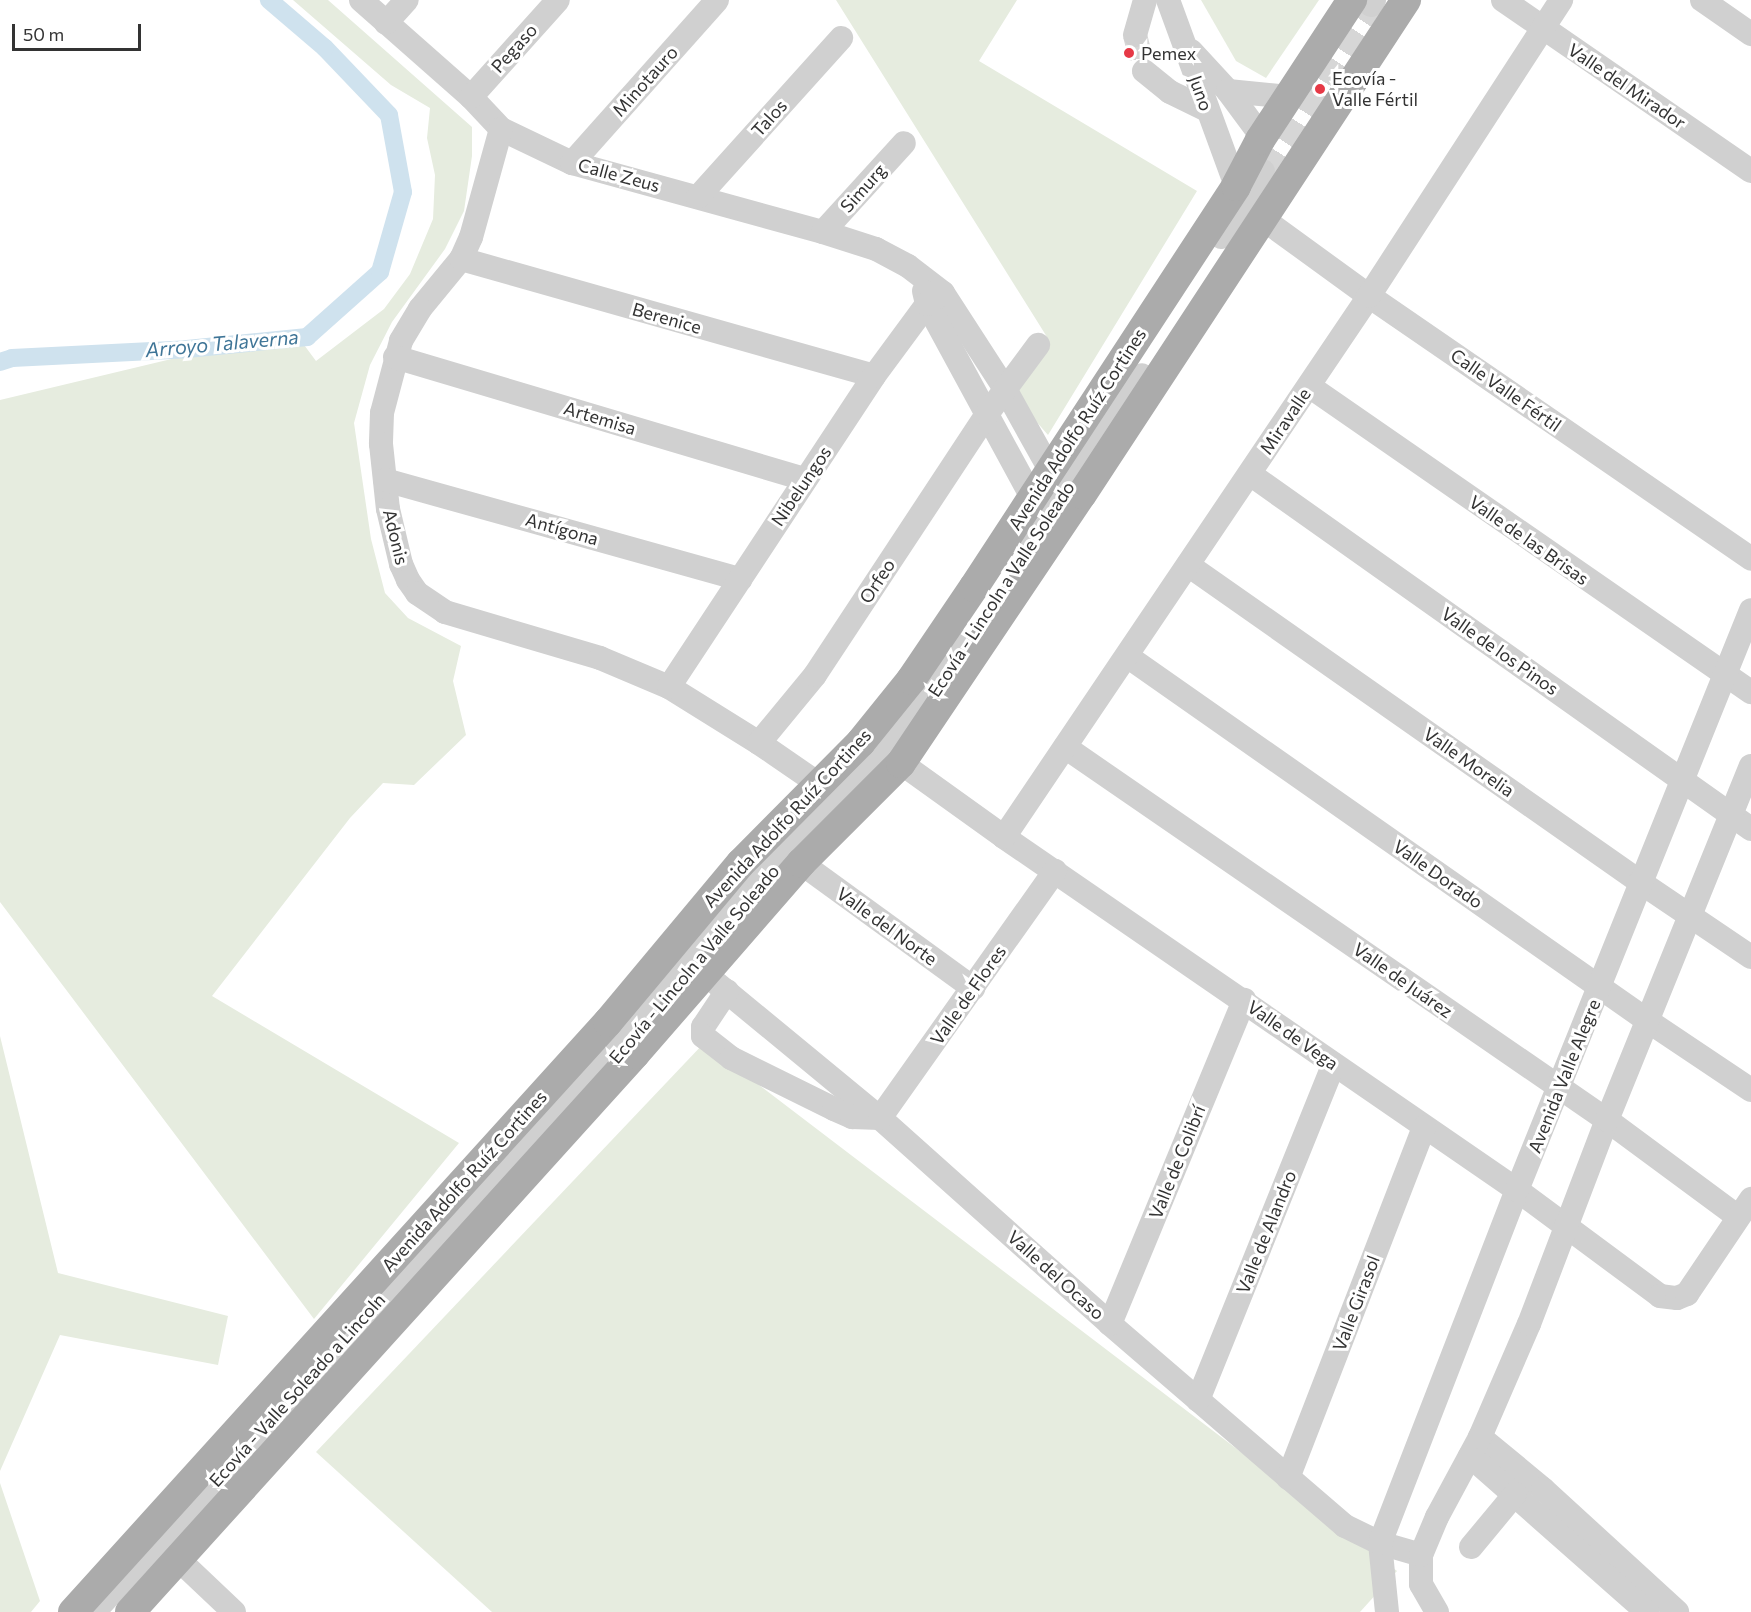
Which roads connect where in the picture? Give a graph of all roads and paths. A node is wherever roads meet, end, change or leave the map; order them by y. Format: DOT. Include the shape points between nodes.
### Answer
graph roads {
  1 [pos="362,0"];
  2 [pos="407,0"];
  3 [pos="558,0"];
  4 [pos="717,0"];
  5 [pos="1144,0"];
  6 [pos="1168,0"];
  7 [pos="1503,0"];
  8 [pos="1561,0"];
  9 [pos="1702,0"];
  10 [pos="1379,3"];
  11 [pos="386,23"];
  12 [pos="1544,29"];
  13 [pos="1751,34"];
  14 [pos="1135,35"];
  15 [pos="841,38"];
  16 [pos="1183,43"];
  17 [pos="1144,71"];
  18 [pos="1228,91"];
  19 [pos="471,97"];
  20 [pos="1289,97"];
  21 [pos="1207,110"];
  22 [pos="501,129"];
  23 [pos="1262,137"];
  24 [pos="904,143"];
  25 [pos="572,163"];
  26 [pos="1751,171"];
  27 [pos="1268,174"];
  28 [pos="698,197"];
  29 [pos="1249,203"];
  30 [pos="823,232"];
  31 [pos="461,259"];
  32 [pos="1369,296"];
  33 [pos="935,298"];
  34 [pos="1038,345"];
  35 [pos="395,357"];
  36 [pos="874,376"];
  37 [pos="1309,386"];
  38 [pos="1005,389"];
  39 [pos="987,414"];
  40 [pos="1050,470"];
  41 [pos="1250,474"];
  42 [pos="805,479"];
  43 [pos="385,480"];
  44 [pos="1032,497"];
  45 [pos="1751,560"];
  46 [pos="1188,565"];
  47 [pos="740,579"];
  48 [pos="1751,610"];
  49 [pos="1127,656"];
  50 [pos="1725,676"];
  51 [pos="669,687"];
  52 [pos="1751,692"];
  53 [pos="759,743"];
  54 [pos="1065,747"];
  55 [pos="901,763"];
  56 [pos="1751,766"];
  57 [pos="1683,780"];
  58 [pos="820,785"];
  59 [pos="1742,822"];
  60 [pos="1004,837"];
  61 [pos="801,863"];
  62 [pos="1055,871"];
  63 [pos="1640,882"];
  64 [pos="1691,916"];
  65 [pos="1751,957"];
  66 [pos="716,982"];
  67 [pos="1599,987"];
  68 [pos="973,988"];
  69 [pos="1244,1000"];
  70 [pos="1648,1021"];
  71 [pos="1334,1064"];
  72 [pos="1559,1087"];
  73 [pos="1751,1090"];
  74 [pos="880,1118"];
  75 [pos="1606,1120"];
  76 [pos="1424,1127"];
  77 [pos="1517,1190"];
  78 [pos="1744,1208"];
  79 [pos="1567,1226"];
  80 [pos="1110,1323"];
  81 [pos="1198,1400"];
  82 [pos="1475,1446"];
  83 [pos="1288,1478"];
  84 [pos="1515,1494"];
  85 [pos="1380,1543"];
  86 [pos="1471,1547"];
  87 [pos="1421,1556"];
  88 [pos="178,1560"];
  89 [pos="1637,1609"];
  90 [pos="73,1612"];
  91 [pos="94,1612"];
  92 [pos="110,1612"];
  93 [pos="130,1612"];
  94 [pos="234,1612"];
  95 [pos="1387,1612"];
  96 [pos="1437,1612"];
  97 [pos="1677,1612"];
  1 -- 11 [label="street, Calle Zeus"];
  2 -- 11 [label="street"];
  3 -- 19 [label="street, Pegaso"];
  4 -- 25 [label="street, Minotauro"];
  5 -- 14 [label="street"];
  6 -- 16 [label="street, Juno"];
  7 -- 12 [label="street, Valle del Mirador"];
  8 -- 12 [label="street, Miravalle"];
  9 -- 13 [label="street"];
  10 -- 20 [label="main road, Avenida Adolfo Ruíz Cortines"];
  10 -- 29 [label="main road, Avenida Adolfo Ruíz Cortines"];
  11 -- 19 [label="street, Calle Zeus"];
  12 -- 26 [label="street, Valle del Mirador"];
  12 -- 32 [label="street, Miravalle"];
  15 -- 28 [label="street, Talos"];
  16 -- 18 [label="street"];
  16 -- 21 [label="street, Juno"];
  17 -- 21 [label="street" via="1170,92"];
  18 -- 20 [label="street"];
  18 -- 23 [label="street"];
  19 -- 22 [label="street, Calle Zeus"];
  20 -- 23 [label="main road, Avenida Adolfo Ruíz Cortines"];
  21 -- 29 [label="street, Juno"];
  22 -- 25 [label="street, Calle Zeus"];
  22 -- 31 [label="street, Adonis" via="471,237"];
  23 -- 29 [label="main road, Avenida Adolfo Ruíz Cortines"];
  24 -- 30 [label="street, Simurg"];
  25 -- 28 [label="street, Calle Zeus"];
  27 -- 29 [label="street, Ecovía - Valle Soleado a Lincoln"];
  28 -- 30 [label="street, Calle Zeus"];
  29 -- 32 [label="street, Calle Valle Fértil"];
  29 -- 40 [label="main road, Avenida Adolfo Ruíz Cortines"];
  29 -- 55 [label="main road, Avenida Adolfo Ruíz Cortines" via="1082,494"];
  29 -- 91 [label="street, Ecovía - Valle Soleado a Lincoln" via="906,716 859,771 753,875 564,1099"];
  29 -- 92 [label="street, Ecovía - Lincoln a Valle Soleado" via="909,728 863,782 761,880 687,975 572,1106"];
  30 -- 33 [label="street, Calle Zeus" via="876,249 919,274"];
  31 -- 35 [label="street, Adonis" via="420,309"];
  31 -- 36 [label="street, Berenice"];
  32 -- 37 [label="street, Miravalle"];
  32 -- 45 [label="street, Calle Valle Fértil"];
  33 -- 36 [label="street, Nibelungos"];
  33 -- 38 [label="street, Calle Zeus"];
  33 -- 39 [label="street, Calle Zeus"];
  34 -- 38 [label="street, Orfeo"];
  35 -- 42 [label="street, Artemisa"];
  35 -- 43 [label="street, Adonis" via="382,413"];
  36 -- 42 [label="street, Nibelungos"];
  37 -- 41 [label="street, Miravalle"];
  37 -- 50 [label="street, Valle de las Brisas"];
  38 -- 39 [label="street, Orfeo"];
  38 -- 40 [label="street, Calle Zeus"];
  39 -- 44 [label="street, Calle Zeus"];
  39 -- 53 [label="street, Orfeo" via="815,675"];
  40 -- 44 [label="main road, Avenida Adolfo Ruíz Cortines"];
  41 -- 46 [label="street, Miravalle"];
  41 -- 57 [label="street, Valle de los Pinos"];
  42 -- 47 [label="street, Nibelungos"];
  43 -- 47 [label="street, Antígona"];
  43 -- 51 [label="street, Adonis" via="401,564 417,592 431,604 446,612 600,658"];
  44 -- 58 [label="main road, Avenida Adolfo Ruíz Cortines" via="910,680 861,742"];
  46 -- 49 [label="street, Miravalle"];
  46 -- 63 [label="street, Valle Morelia"];
  47 -- 51 [label="street, Nibelungos"];
  48 -- 50 [label="street, Avenida Valle Alegre"];
  49 -- 54 [label="street, Miravalle"];
  49 -- 67 [label="street, Valle Dorado"];
  50 -- 52 [label="street, Valle de las Brisas"];
  50 -- 57 [label="street, Avenida Valle Alegre"];
  51 -- 53 [label="street, Adonis"];
  53 -- 58 [label="street, Adonis"];
  54 -- 60 [label="street, Miravalle"];
  54 -- 72 [label="street, Valle de Juárez"];
  55 -- 60 [label="street, Valle de Vega"];
  55 -- 61 [label="main road, Avenida Adolfo Ruíz Cortines"];
  56 -- 59 [label="street"];
  57 -- 59 [label="street, Valle de los Pinos"];
  57 -- 63 [label="street, Avenida Valle Alegre"];
  58 -- 90 [label="main road, Avenida Adolfo Ruíz Cortines" via="741,863 608,1022"];
  59 -- 64 [label="street"];
  60 -- 62 [label="street, Valle de Vega"];
  61 -- 66 [label="main road, Avenida Adolfo Ruíz Cortines"];
  61 -- 68 [label="street, Valle del Norte"];
  62 -- 68 [label="street, Valle de Flores"];
  62 -- 69 [label="street, Valle de Vega"];
  63 -- 64 [label="street, Valle Morelia"];
  63 -- 67 [label="street, Avenida Valle Alegre"];
  64 -- 65 [label="street, Valle Morelia"];
  64 -- 70 [label="street"];
  66 -- 74 [label="street, Valle del Ocaso"];
  66 -- 74 [label="street" via="703,1036 731,1058 834,1109 852,1117"];
  66 -- 88 [label="main road, Avenida Adolfo Ruíz Cortines" via="620,1072"];
  67 -- 70 [label="street, Valle Dorado"];
  67 -- 72 [label="street, Avenida Valle Alegre"];
  68 -- 74 [label="street, Valle de Flores"];
  69 -- 71 [label="street, Valle de Vega"];
  69 -- 80 [label="street, Valle de Colibrí"];
  70 -- 73 [label="street, Valle Dorado"];
  70 -- 75 [label="street"];
  71 -- 76 [label="street, Valle de Vega"];
  71 -- 81 [label="street, Valle de Alandro"];
  72 -- 75 [label="street, Valle de Juárez"];
  72 -- 77 [label="street, Avenida Valle Alegre"];
  74 -- 80 [label="street, Valle del Ocaso"];
  75 -- 78 [label="street, Valle de Juárez"];
  75 -- 79 [label="street"];
  76 -- 77 [label="street, Valle de Vega"];
  76 -- 83 [label="street, Valle Girasol"];
  77 -- 79 [label="street, Valle de Vega"];
  77 -- 85 [label="street, Avenida Valle Alegre"];
  78 -- 79 [label="street, Valle de Vega" via="1687,1294 1677,1298 1660,1296"];
  79 -- 82 [label="street"];
  80 -- 81 [label="street, Valle del Ocaso"];
  81 -- 83 [label="street, Valle del Ocaso"];
  82 -- 84 [label="street"];
  82 -- 87 [label="street"];
  82 -- 97 [label="street" via="1543,1489"];
  83 -- 85 [label="street, Valle del Ocaso" via="1344,1526"];
  84 -- 86 [label="street"];
  84 -- 89 [label="street"];
  85 -- 87 [label="street, Valle del Ocaso"];
  85 -- 95 [label="street"];
  87 -- 96 [label="street" via="1421,1584"];
  88 -- 93 [label="main road, Avenida Adolfo Ruíz Cortines"];
  88 -- 94 [label="street"];
}
